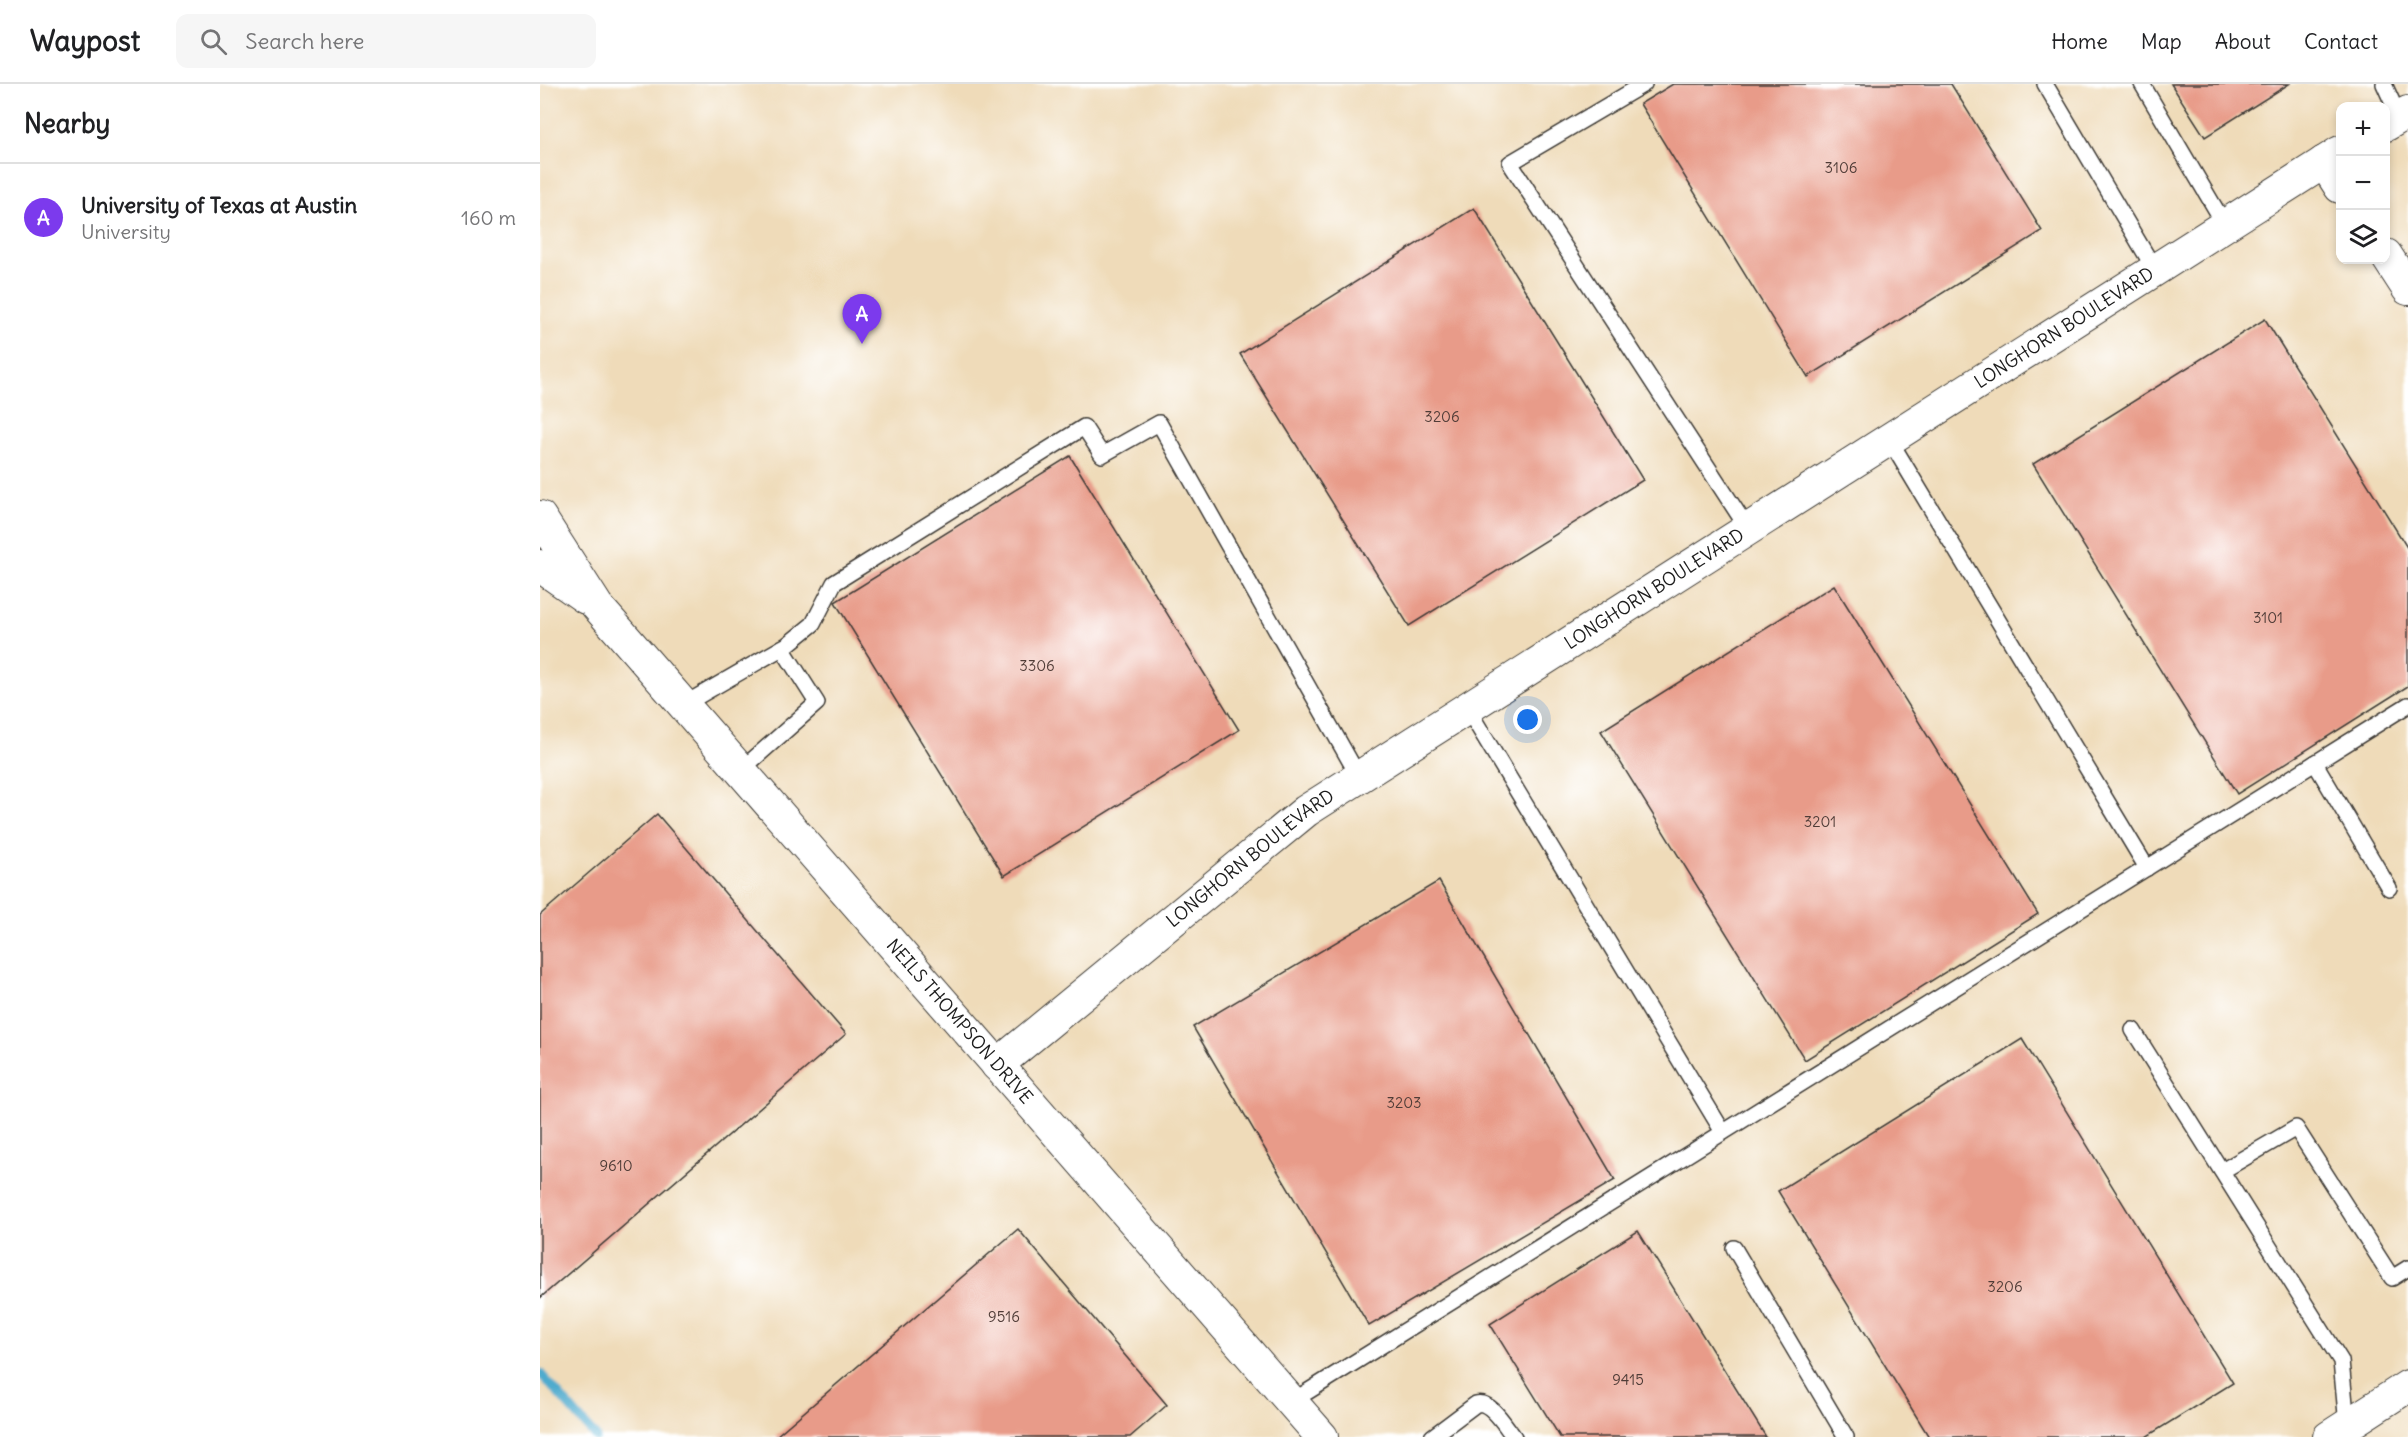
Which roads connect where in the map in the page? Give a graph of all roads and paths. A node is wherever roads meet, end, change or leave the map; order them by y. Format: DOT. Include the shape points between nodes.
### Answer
graph roads {
  1 [pos="1644,84"];
  2 [pos="2045,84"];
  3 [pos="2142,84"];
  4 [pos="2384,84"];
  5 [pos="2398,118"];
  6 [pos="2335,167"];
  7 [pos="2226,225"];
  8 [pos="2390,262"];
  9 [pos="2155,270"];
  10 [pos="2408,289"];
  11 [pos="1889,439"];
  12 [pos="540,517"];
  13 [pos="1749,529"];
  14 [pos="540,566"];
  15 [pos="597,606"];
  16 [pos="782,648"];
  17 [pos="683,705"];
  18 [pos="2408,705"];
  19 [pos="1467,708"];
  20 [pos="2315,763"];
  21 [pos="740,771"];
  22 [pos="1359,777"];
  23 [pos="2147,868"];
  24 [pos="2389,888"];
  25 [pos="2133,1030"];
  26 [pos="997,1065"];
  27 [pos="1724,1132"];
  28 [pos="2222,1172"];
  29 [pos="1734,1248"];
  30 [pos="2408,1268"];
  31 [pos="2408,1386"];
  32 [pos="1291,1402"];
  33 [pos="2338,1431"];
  34 [pos="1322,1437"];
  35 [pos="1432,1437"];
  36 [pos="1514,1437"];
  37 [pos="1846,1437"];
  1 -- 13 [label="lane" via="1510,163"];
  2 -- 9 [label="lane"];
  3 -- 7 [label="lane"];
  4 -- 5 [label="lane"];
  6 -- 7 [label="street, LONGHORN BOULEVARD"];
  7 -- 9 [label="street, LONGHORN BOULEVARD"];
  8 -- 10 [label="street"];
  9 -- 11 [label="street, LONGHORN BOULEVARD"];
  11 -- 13 [label="street, LONGHORN BOULEVARD"];
  11 -- 23 [label="lane"];
  12 -- 15 [label="street, NEILS THOMPSON DRIVE"];
  13 -- 19 [label="street, LONGHORN BOULEVARD"];
  14 -- 15 [label="street, NEILS THOMPSON DRIVE"];
  15 -- 17 [label="street, NEILS THOMPSON DRIVE"];
  16 -- 17 [label="lane"];
  16 -- 21 [label="lane" via="817,703"];
  16 -- 22 [label="lane" via="813,624 834,583 1084,426 1102,455 1159,423"];
  17 -- 21 [label="street, NEILS THOMPSON DRIVE"];
  18 -- 20 [label="lane"];
  19 -- 22 [label="street, LONGHORN BOULEVARD"];
  19 -- 27 [label="lane"];
  20 -- 23 [label="lane"];
  20 -- 24 [label="lane"];
  21 -- 26 [label="street, NEILS THOMPSON DRIVE"];
  22 -- 26 [label="street, LONGHORN BOULEVARD" via="1306,811"];
  23 -- 27 [label="lane"];
  25 -- 28 [label="lane"];
  26 -- 32 [label="street, NEILS THOMPSON DRIVE"];
  27 -- 32 [label="lane"];
  28 -- 30 [label="lane" via="2296,1128 2392,1278"];
  28 -- 33 [label="lane" via="2341,1361"];
  29 -- 37 [label="lane"];
  31 -- 33 [label="street"];
  32 -- 34 [label="street, NEILS THOMPSON DRIVE"];
  35 -- 36 [label="lane" via="1481,1402 1488,1405"];
}
